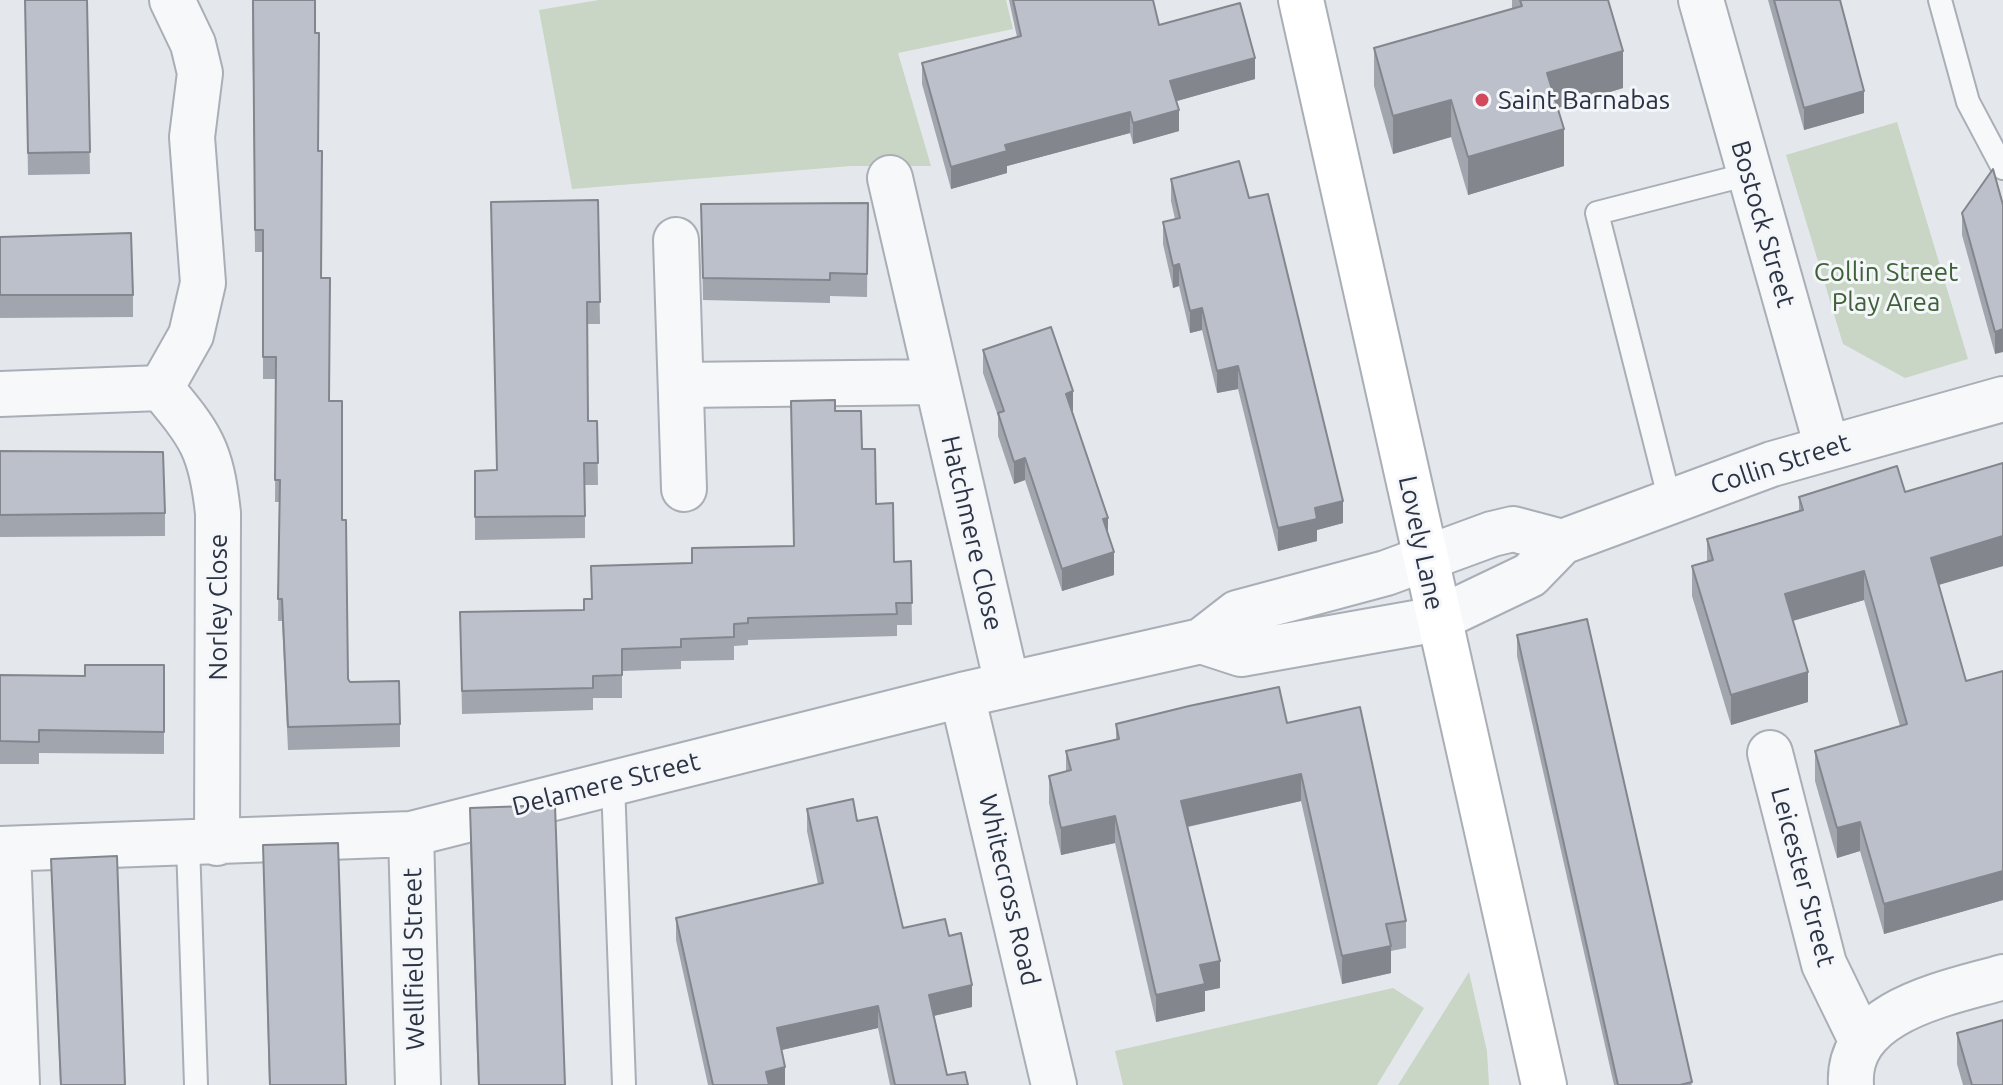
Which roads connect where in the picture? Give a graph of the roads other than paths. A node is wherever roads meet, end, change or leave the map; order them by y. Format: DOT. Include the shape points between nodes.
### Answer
graph roads {
  1 [pos="172,0"];
  2 [pos="1301,0"];
  3 [pos="1701,0"];
  4 [pos="1940,0"];
  5 [pos="2003,168"];
  6 [pos="1749,174"];
  7 [pos="890,178"];
  8 [pos="676,240"];
  9 [pos="937,382"];
  10 [pos="681,385"];
  11 [pos="161,388"];
  12 [pos="0,394"];
  13 [pos="2003,399"];
  14 [pos="1827,447"];
  15 [pos="684,489"];
  16 [pos="1670,501"];
  17 [pos="1562,542"];
  18 [pos="1426,559"];
  19 [pos="1438,619"];
  20 [pos="1201,641"];
  21 [pos="1007,684"];
  22 [pos="962,695"];
  23 [pos="1770,753"];
  24 [pos="613,783"];
  25 [pos="411,834"];
  26 [pos="202,843"];
  27 [pos="4,849"];
  28 [pos="2003,977"];
  29 [pos="1862,1042"];
  30 [pos="17,1085"];
  31 [pos="196,1085"];
  32 [pos="418,1085"];
  33 [pos="624,1085"];
  34 [pos="1054,1085"];
  35 [pos="1544,1085"];
  36 [pos="1851,1085"];
  1 -- 11 [label="street" via="200,73 192,137 203,283 191,335"];
  2 -- 18 [label="street, Lovely Lane"];
  3 -- 6 [label="street, Bostock Street"];
  4 -- 5 [label="lane" via="1968,102"];
  6 -- 14 [label="street, Bostock Street"];
  6 -- 16 [label="lane" via="1597,213"];
  7 -- 9 [label="street, Hatchmere Close"];
  8 -- 10 [label="street"];
  9 -- 10 [label="street"];
  9 -- 21 [label="street, Hatchmere Close"];
  10 -- 15 [label="street"];
  11 -- 12 [label="street"];
  11 -- 26 [label="street, Norley Close" via="195,429 213,467 218,513"];
  13 -- 14 [label="street, Collin Street"];
  14 -- 16 [label="street, Collin Street"];
  16 -- 17 [label="street, Collin Street"];
  17 -- 18 [label="street" via="1513,529"];
  17 -- 19 [label="street, Collin Street" via="1530,575"];
  18 -- 19 [label="street, Lovely Lane"];
  18 -- 20 [label="street, Delamere Street" via="1237,613"];
  19 -- 20 [label="street" via="1241,654"];
  19 -- 35 [label="street, Lovely Lane"];
  20 -- 21 [label="street, Delamere Street"];
  21 -- 22 [label="street, Delamere Street"];
  22 -- 24 [label="street, Delamere Street"];
  22 -- 34 [label="street, Whitecross Road"];
  23 -- 29 [label="street, Leicester Street" via="1824,964"];
  24 -- 25 [label="street, Delamere Street"];
  24 -- 33 [label="lane"];
  25 -- 26 [label="street, Delamere Street"];
  25 -- 32 [label="street, Wellfield Street"];
  26 -- 27 [label="street, Delamere Street"];
  26 -- 31 [label="lane"];
  27 -- 30 [label="street"];
  28 -- 29 [label="street" via="1888,1017"];
  29 -- 36 [label="street"];
}
